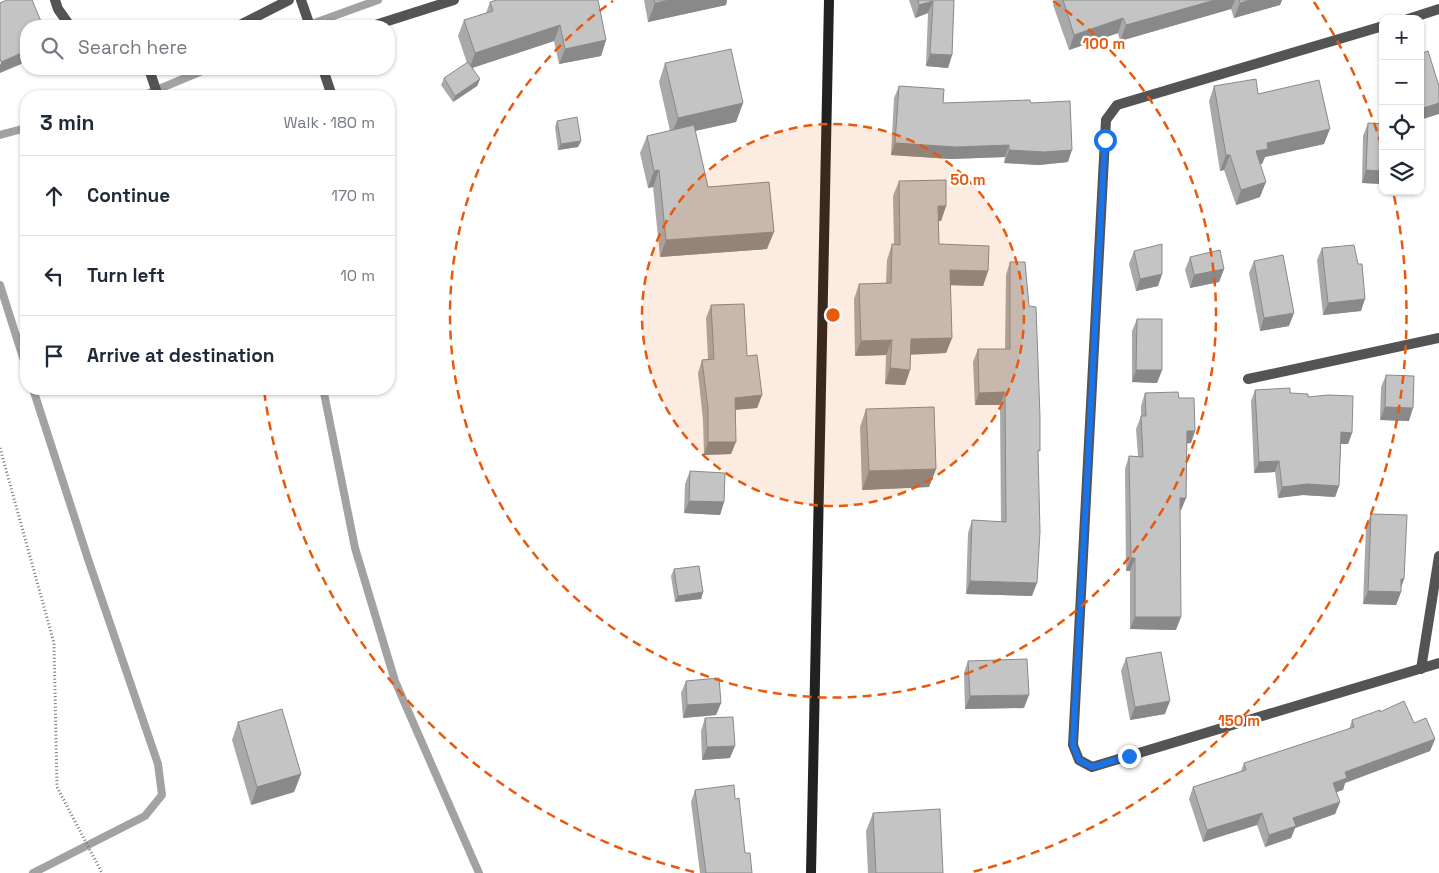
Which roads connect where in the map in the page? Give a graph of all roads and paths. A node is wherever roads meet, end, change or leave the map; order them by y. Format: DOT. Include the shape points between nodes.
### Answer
graph roads {
  1 [pos="55,0"];
  2 [pos="289,0"];
  3 [pos="301,0"];
  4 [pos="454,0"];
  5 [pos="829,0"];
  6 [pos="1439,9"];
  7 [pos="1420,15"];
  8 [pos="66,20"];
  9 [pos="250,20"];
  10 [pos="308,20"];
  11 [pos="391,20"];
  12 [pos="1379,27"];
  13 [pos="152,75"];
  14 [pos="325,75"];
  15 [pos="156,90"];
  16 [pos="330,90"];
  17 [pos="1439,338"];
  18 [pos="1248,379"];
  19 [pos="0,448"];
  20 [pos="1439,556"];
  21 [pos="1439,663"];
  22 [pos="1421,669"];
  23 [pos="102,873"];
  24 [pos="811,873"];
  1 -- 8 [label="street"];
  2 -- 9 [label="street"];
  3 -- 10 [label="street"];
  4 -- 11 [label="street"];
  5 -- 24 [label="main road"];
  6 -- 7 [label="street"];
  12 -- 22 [label="street" via="1117,105 1106,120 1073,745 1079,760 1092,767"];
  13 -- 15 [label="street"];
  14 -- 16 [label="street"];
  17 -- 18 [label="street"];
  19 -- 23 [label="path" via="54,643 57,787"];
  20 -- 22 [label="street"];
  21 -- 22 [label="street"];
}
